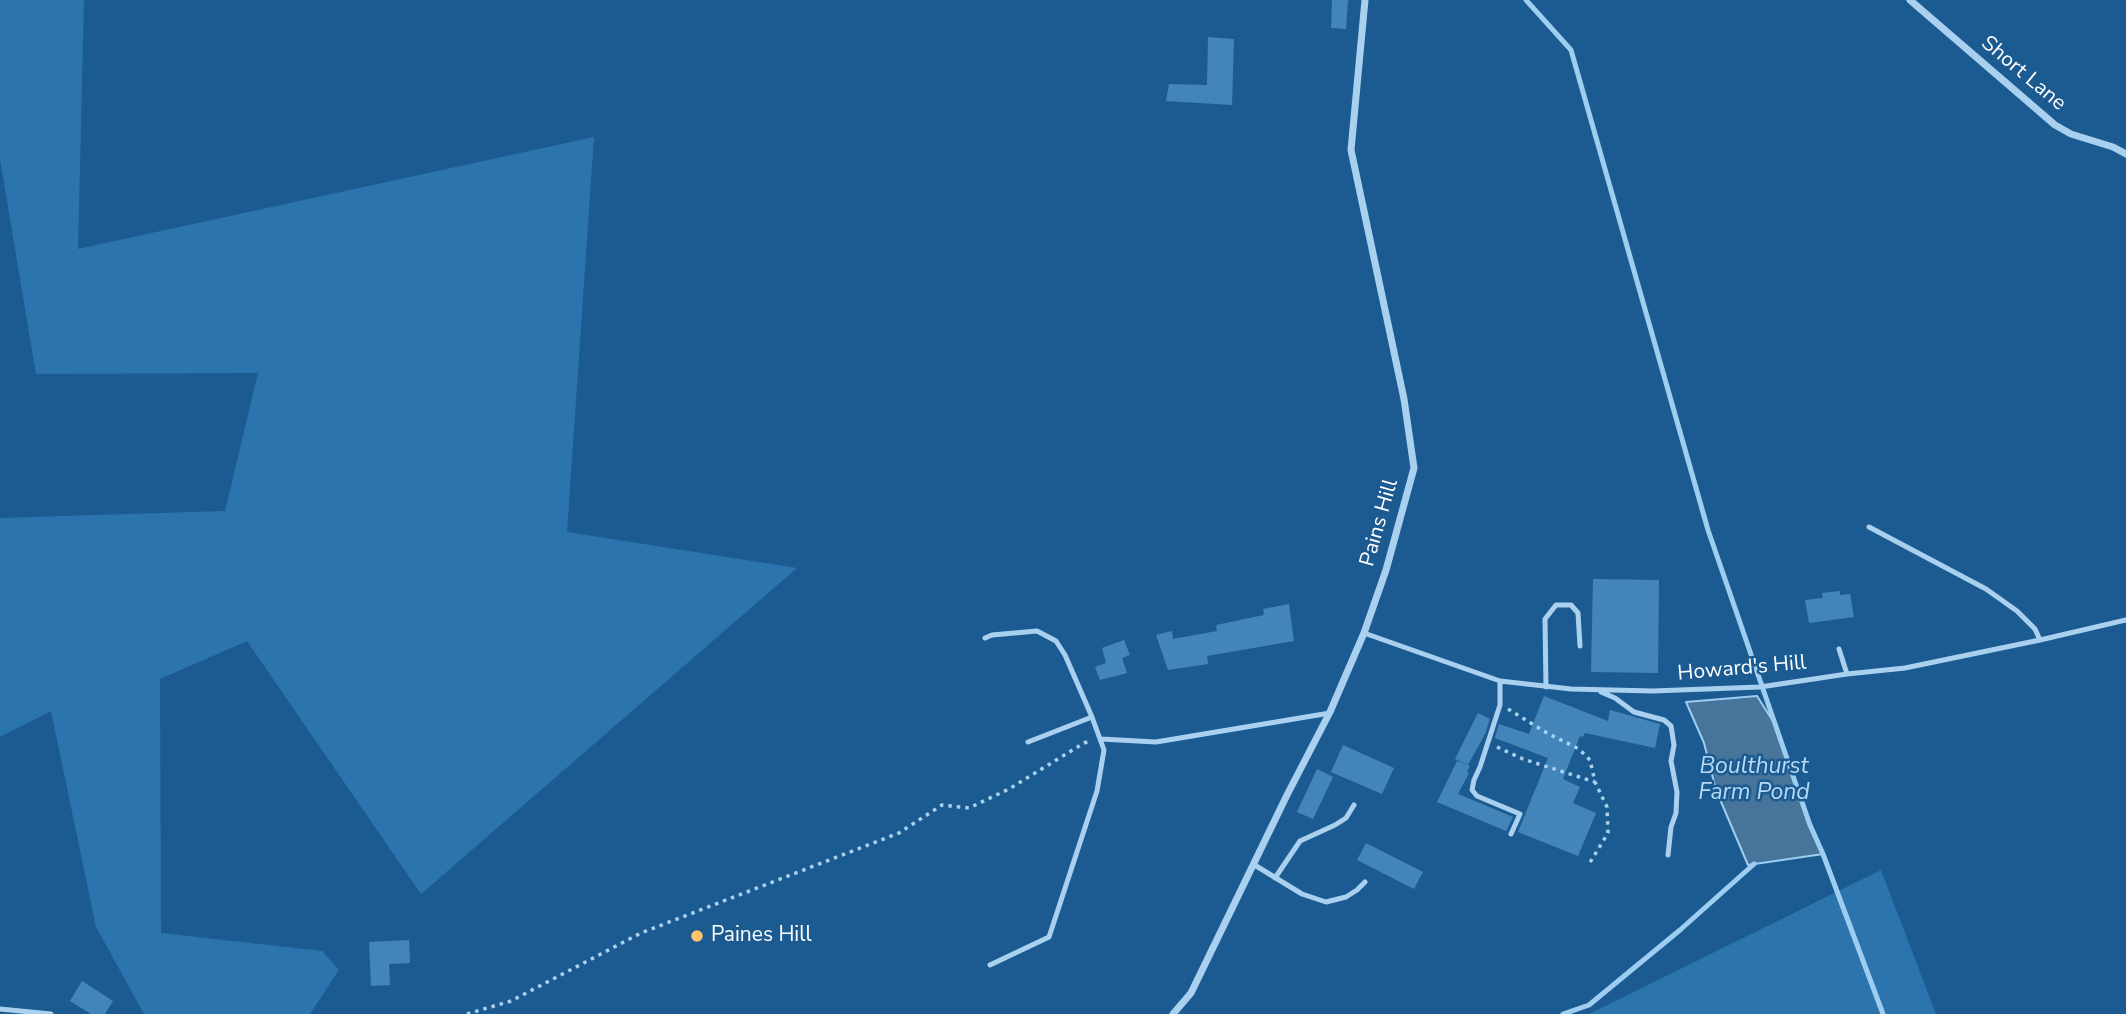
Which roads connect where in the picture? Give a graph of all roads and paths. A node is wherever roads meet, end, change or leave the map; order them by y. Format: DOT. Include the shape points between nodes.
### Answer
graph roads {
  1 [pos="1365,0"];
  2 [pos="1910,0"];
  3 [pos="2126,154"];
  4 [pos="1869,527"];
  5 [pos="2126,620"];
  6 [pos="1364,634"];
  7 [pos="985,638"];
  8 [pos="2040,640"];
  9 [pos="1580,646"];
  10 [pos="1839,649"];
  11 [pos="1847,674"];
  12 [pos="1500,681"];
  13 [pos="1546,687"];
  14 [pos="1597,690"];
  15 [pos="1500,705"];
  16 [pos="1331,712"];
  17 [pos="1092,717"];
  18 [pos="1101,739"];
  19 [pos="1028,742"];
  20 [pos="1489,743"];
  21 [pos="1595,782"];
  22 [pos="1354,805"];
  23 [pos="1511,834"];
  24 [pos="1668,855"];
  25 [pos="1253,864"];
  26 [pos="1589,864"];
  27 [pos="1275,878"];
  28 [pos="1365,882"];
  29 [pos="990,965"];
  30 [pos="0,1009"];
  31 [pos="51,1014"];
  32 [pos="467,1014"];
  33 [pos="1173,1014"];
  1 -- 6 [label="street, Pains Hill" via="1351,150 1404,399 1414,468"];
  2 -- 3 [label="street, Short Lane" via="2055,125"];
  4 -- 8 [label="lane" via="1986,589 2017,611"];
  5 -- 8 [label="lane, Howard's Hill"];
  6 -- 12 [label="lane, Howard's Hill"];
  6 -- 16 [label="street, Pains Hill"];
  7 -- 17 [label="lane" via="1037,631 1055,641"];
  8 -- 11 [label="lane, Howard's Hill" via="1905,668"];
  9 -- 13 [label="lane" via="1578,613 1571,605 1556,605 1545,620"];
  10 -- 11 [label="lane"];
  11 -- 14 [label="lane, Howard's Hill" via="1760,687"];
  12 -- 13 [label="lane, Howard's Hill"];
  12 -- 15 [label="lane"];
  13 -- 14 [label="lane, Howard's Hill"];
  14 -- 24 [label="lane" via="1634,712 1671,726 1677,792"];
  15 -- 20 [label="lane"];
  15 -- 21 [label="path" via="1578,749 1590,760"];
  16 -- 18 [label="lane" via="1156,742"];
  16 -- 25 [label="street, Pains Hill"];
  17 -- 18 [label="lane"];
  17 -- 19 [label="lane"];
  18 -- 29 [label="lane" via="1104,750 1097,791 1049,937"];
  18 -- 32 [label="path" via="1083,743 969,808 942,805 899,833 641,933 512,1001"];
  20 -- 21 [label="path"];
  20 -- 23 [label="lane" via="1472,790 1520,814"];
  21 -- 26 [label="path" via="1607,807 1608,833"];
  22 -- 27 [label="lane" via="1346,818 1300,841"];
  25 -- 27 [label="lane"];
  25 -- 33 [label="street, Pains Hill" via="1191,993"];
  27 -- 28 [label="lane" via="1326,902 1346,897"];
  30 -- 31 [label="lane"];
}
